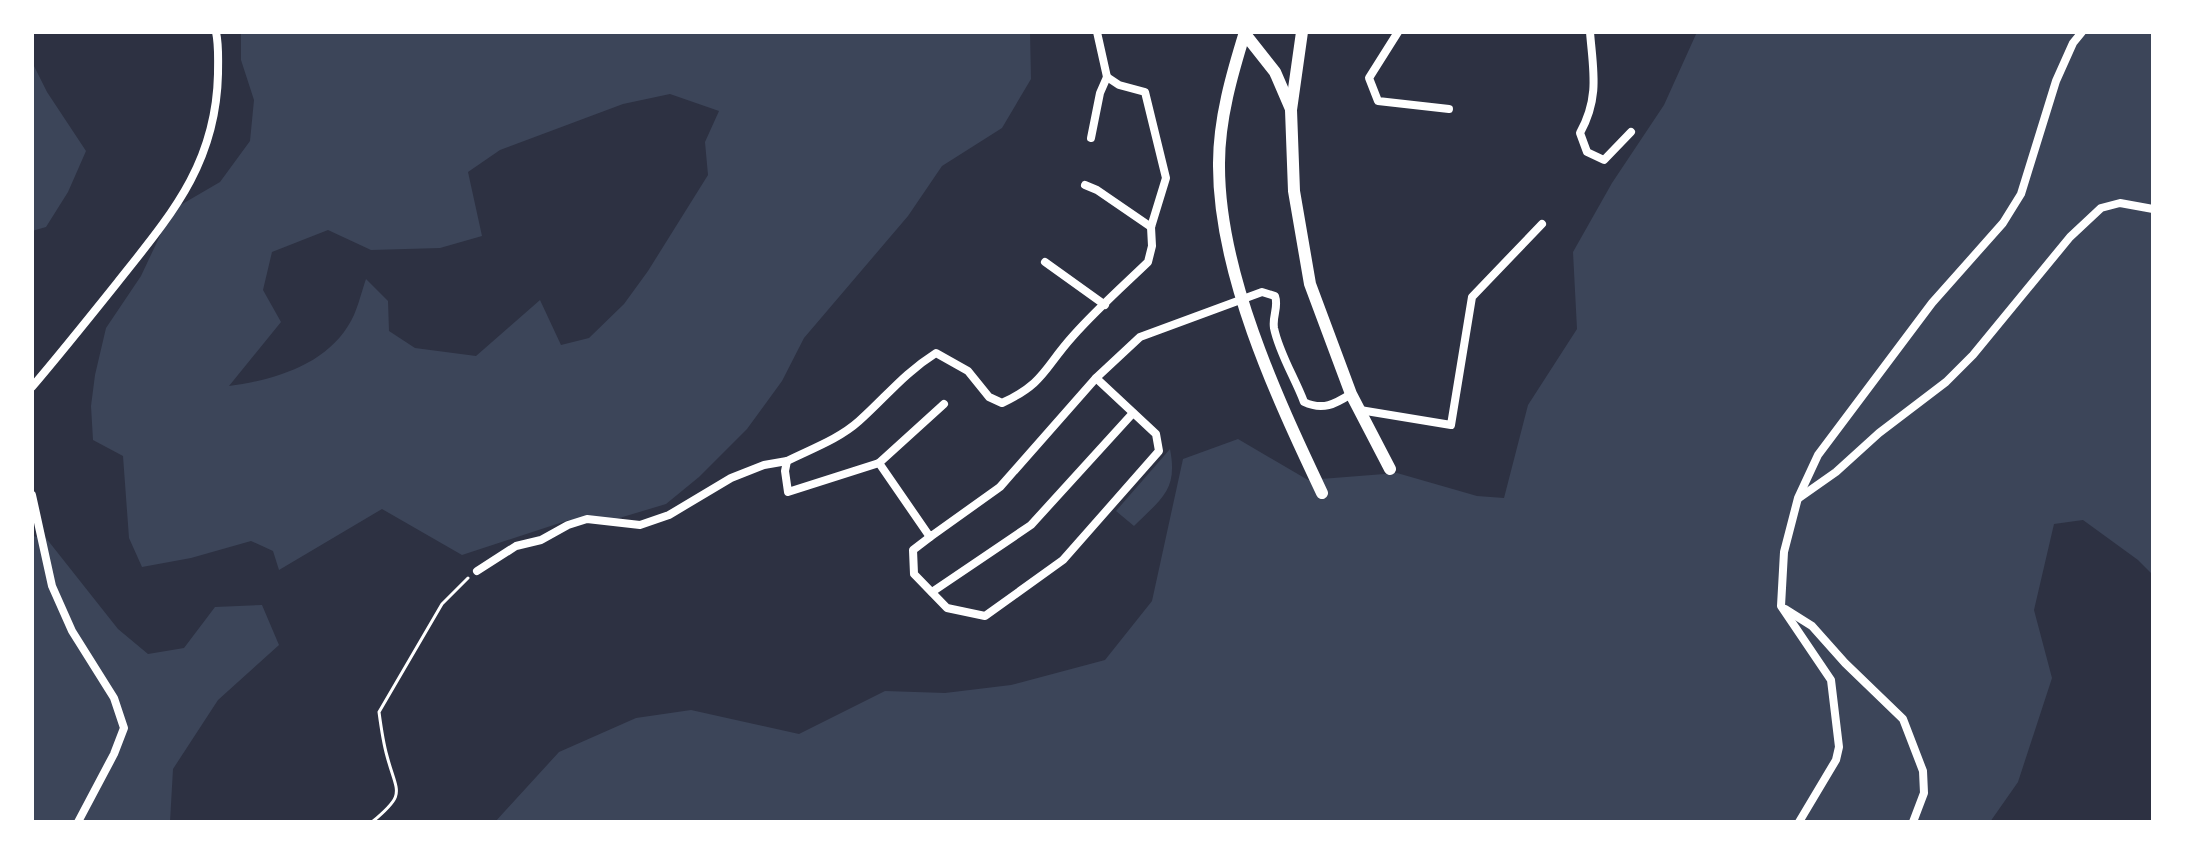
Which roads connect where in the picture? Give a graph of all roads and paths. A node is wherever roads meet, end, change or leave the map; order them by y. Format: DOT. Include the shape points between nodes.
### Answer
graph roads {
  1 [pos="216,32"];
  2 [pos="1097,32"];
  3 [pos="1302,32"];
  4 [pos="1398,32"];
  5 [pos="1590,32"];
  6 [pos="2082,32"];
  7 [pos="1247,33"];
  8 [pos="1107,77"];
  9 [pos="1449,109"];
  10 [pos="1291,110"];
  11 [pos="1631,132"];
  12 [pos="1091,138"];
  13 [pos="1085,185"];
  14 [pos="2153,209"];
  15 [pos="1542,224"];
  16 [pos="1151,227"];
  17 [pos="1045,262"];
  18 [pos="1242,300"];
  19 [pos="1105,305"];
  20 [pos="1096,378"];
  21 [pos="32,387"];
  22 [pos="1351,394"];
  23 [pos="944,404"];
  24 [pos="1360,410"];
  25 [pos="1133,413"];
  26 [pos="787,461"];
  27 [pos="879,463"];
  28 [pos="1390,469"];
  29 [pos="1322,493"];
  30 [pos="32,495"];
  31 [pos="1798,498"];
  32 [pos="930,537"];
  33 [pos="477,571"];
  34 [pos="932,592"];
  35 [pos="1781,606"];
  36 [pos="78,822"];
  37 [pos="372,822"];
  38 [pos="1799,822"];
  39 [pos="1913,822"];
  1 -- 21 [label="street" via="218,96 209,143 191,180 168,218"];
  2 -- 8 [label="street"];
  3 -- 10 [label="highway"];
  4 -- 9 [label="street" via="1369,78 1378,101"];
  5 -- 11 [label="street" via="1596,86 1580,133 1587,152 1604,160"];
  6 -- 31 [label="street" via="2056,81 2021,194 1818,455"];
  7 -- 10 [label="highway" via="1275,72"];
  7 -- 18 [label="highway" via="1227,95 1219,163 1225,230"];
  8 -- 12 [label="street"];
  8 -- 16 [label="street" via="1145,92 1166,178"];
  10 -- 22 [label="highway" via="1294,191 1310,284"];
  13 -- 16 [label="street"];
  14 -- 31 [label="street" via="2120,203 2101,208 1946,382"];
  15 -- 24 [label="street" via="1472,297 1451,425"];
  16 -- 19 [label="street" via="1148,262"];
  17 -- 19 [label="street"];
  18 -- 20 [label="street" via="1140,337"];
  18 -- 22 [label="street" via="1262,292 1275,296 1274,329 1304,402 1315,408"];
  18 -- 29 [label="highway"];
  19 -- 26 [label="street" via="1027,391 1002,403 989,397 968,371 936,353 910,369 844,432"];
  20 -- 25 [label="street"];
  20 -- 32 [label="street" via="1000,487"];
  22 -- 24 [label="highway"];
  23 -- 27 [label="street"];
  24 -- 28 [label="highway"];
  25 -- 34 [label="street" via="1031,525"];
  25 -- 34 [label="street" via="1156,434 1159,451 1063,560 985,616 947,608"];
  26 -- 27 [label="street" via="788,492"];
  26 -- 33 [label="street" via="731,478 669,515 640,525 587,519 568,525 516,546"];
  27 -- 32 [label="street"];
  30 -- 36 [label="street" via="52,586 72,631 114,698 124,728"];
  31 -- 35 [label="street" via="1784,552"];
  32 -- 34 [label="street" via="913,550 914,574"];
  33 -- 37 [label="path" via="442,604 379,712 396,796"];
  35 -- 38 [label="street" via="1831,680 1839,747"];
  35 -- 39 [label="street" via="1812,626 1903,719 1923,771 1924,793"];
}
